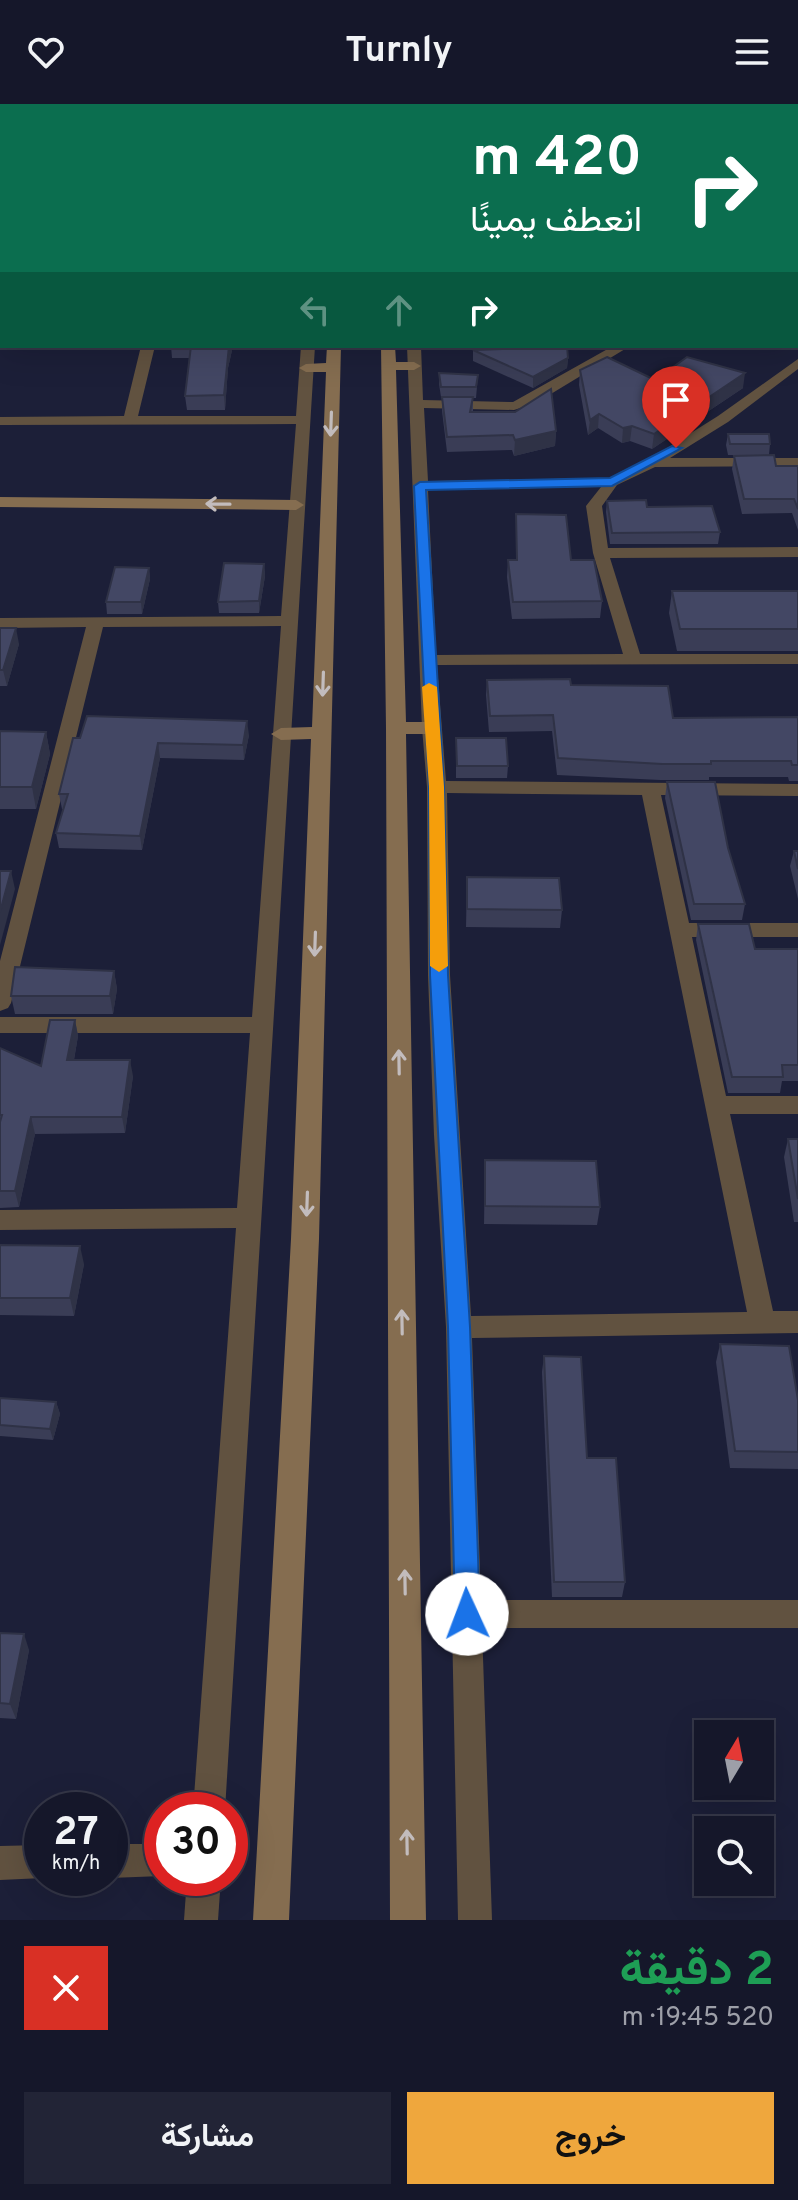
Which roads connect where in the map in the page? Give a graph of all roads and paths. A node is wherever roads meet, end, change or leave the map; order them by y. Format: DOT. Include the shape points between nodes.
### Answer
graph roads {
  1 [pos="148,348"];
  2 [pos="619,348"];
  3 [pos="334,356"];
  4 [pos="388,356"];
  5 [pos="414,356"];
  6 [pos="307,357"];
  7 [pos="798,363"];
  8 [pos="416,404"];
  9 [pos="130,420"];
  10 [pos="302,420"];
  11 [pos="0,421"];
  12 [pos="798,462"];
  13 [pos="653,463"];
  14 [pos="612,482"];
  15 [pos="420,486"];
  16 [pos="0,502"];
  17 [pos="296,513"];
  18 [pos="0,519"];
  19 [pos="798,552"];
  20 [pos="601,553"];
  21 [pos="288,621"];
  22 [pos="96,622"];
  23 [pos="0,623"];
  24 [pos="633,659"];
  25 [pos="798,659"];
  26 [pos="428,660"];
  27 [pos="396,728"];
  28 [pos="431,728"];
  29 [pos="321,733"];
  30 [pos="281,734"];
  31 [pos="437,787"];
  32 [pos="650,789"];
  33 [pos="798,790"];
  34 [pos="680,930"];
  35 [pos="798,930"];
  36 [pos="0,1003"];
  37 [pos="0,1025"];
  38 [pos="262,1025"];
  39 [pos="717,1105"];
  40 [pos="798,1105"];
  41 [pos="249,1218"];
  42 [pos="0,1220"];
  43 [pos="798,1322"];
  44 [pos="762,1323"];
  45 [pos="459,1327"];
  46 [pos="467,1614"];
  47 [pos="798,1614"];
  48 [pos="210,1792"];
  49 [pos="24,1862"];
  50 [pos="0,1863"];
  51 [pos="203,1896"];
  52 [pos="201,1920"];
  53 [pos="271,1920"];
  54 [pos="408,1920"];
  55 [pos="475,1920"];
  1 -- 9 [label="street"];
  2 -- 8 [label="street" via="514,406"];
  3 -- 6 [label="main road"];
  3 -- 29 [label="main road, one-way"];
  4 -- 5 [label="main road"];
  4 -- 27 [label="main road"];
  5 -- 8 [label="street"];
  6 -- 10 [label="street"];
  7 -- 13 [label="street"];
  8 -- 15 [label="street"];
  9 -- 10 [label="street"];
  9 -- 11 [label="street"];
  10 -- 17 [label="street"];
  12 -- 13 [label="street"];
  13 -- 14 [label="street"];
  14 -- 15 [label="street"];
  14 -- 20 [label="street" via="594,506"];
  15 -- 26 [label="street"];
  17 -- 16 [label="main road, one-way"];
  17 -- 18 [label="main road"];
  17 -- 21 [label="street"];
  19 -- 20 [label="street"];
  20 -- 24 [label="street"];
  21 -- 22 [label="street"];
  21 -- 30 [label="street"];
  22 -- 23 [label="street"];
  22 -- 36 [label="street" via="56,745 23,878"];
  24 -- 25 [label="street"];
  24 -- 26 [label="street"];
  26 -- 28 [label="street"];
  27 -- 28 [label="main road"];
  54 -- 27 [label="main road, one-way"];
  28 -- 31 [label="street"];
  29 -- 30 [label="main road"];
  29 -- 53 [label="main road, one-way" via="305,1239"];
  30 -- 38 [label="street"];
  31 -- 32 [label="street"];
  31 -- 45 [label="street" via="439,975"];
  32 -- 33 [label="street"];
  32 -- 34 [label="street"];
  34 -- 35 [label="street"];
  34 -- 39 [label="street"];
  37 -- 38 [label="street"];
  38 -- 41 [label="street"];
  39 -- 40 [label="street"];
  39 -- 44 [label="street"];
  41 -- 42 [label="street"];
  41 -- 48 [label="street"];
  43 -- 44 [label="street"];
  44 -- 45 [label="street"];
  45 -- 46 [label="street"];
  46 -- 47 [label="street"];
  46 -- 55 [label="street"];
  49 -- 50 [label="street"];
  51 -- 52 [label="street"];
}
